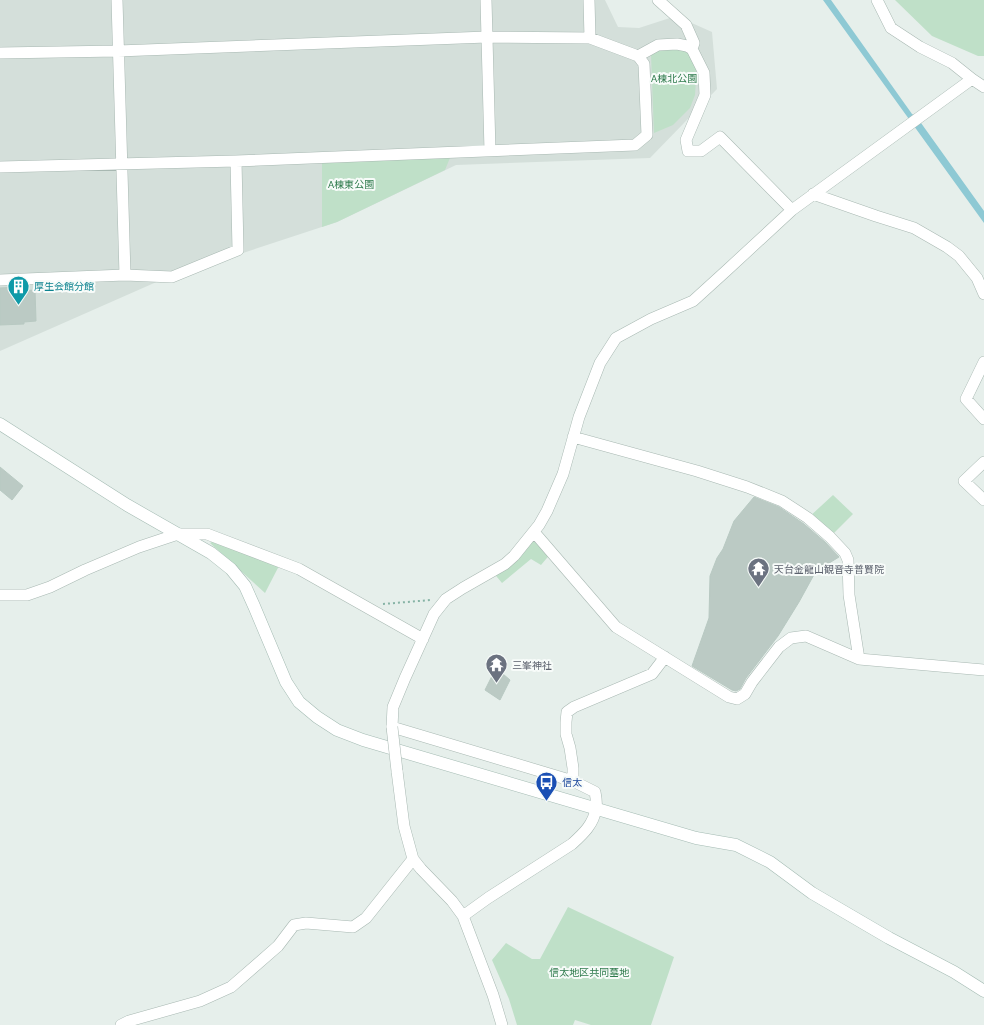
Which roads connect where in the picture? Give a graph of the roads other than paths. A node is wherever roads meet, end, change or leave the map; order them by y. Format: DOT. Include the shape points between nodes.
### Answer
graph roads {
  1 [pos="117,0"];
  2 [pos="486,0"];
  3 [pos="589,0"];
  4 [pos="658,0"];
  5 [pos="877,0"];
  6 [pos="488,38"];
  7 [pos="590,38"];
  8 [pos="692,49"];
  9 [pos="118,51"];
  10 [pos="0,53"];
  11 [pos="638,56"];
  12 [pos="972,79"];
  13 [pos="984,87"];
  14 [pos="490,151"];
  15 [pos="236,161"];
  16 [pos="122,164"];
  17 [pos="0,168"];
  18 [pos="813,194"];
  19 [pos="792,210"];
  20 [pos="124,275"];
  21 [pos="0,280"];
  22 [pos="984,294"];
  23 [pos="984,362"];
  24 [pos="984,419"];
  25 [pos="0,424"];
  26 [pos="573,437"];
  27 [pos="984,462"];
  28 [pos="984,500"];
  29 [pos="534,532"];
  30 [pos="178,534"];
  31 [pos="0,595"];
  32 [pos="423,639"];
  33 [pos="665,657"];
  34 [pos="859,659"];
  35 [pos="984,670"];
  36 [pos="392,727"];
  37 [pos="573,781"];
  38 [pos="596,808"];
  39 [pos="413,859"];
  40 [pos="464,916"];
  41 [pos="984,991"];
  42 [pos="121,1025"];
  43 [pos="502,1025"];
  1 -- 9 [label="street"];
  2 -- 6 [label="street"];
  3 -- 7 [label="street"];
  4 -- 8 [label="street" via="686,25 694,43"];
  5 -- 12 [label="street" via="891,28 920,47 952,63"];
  6 -- 7 [label="street"];
  6 -- 9 [label="street"];
  6 -- 14 [label="street"];
  7 -- 11 [label="street"];
  8 -- 11 [label="street" via="677,44 658,45"];
  8 -- 19 [label="street" via="704,73 705,95 686,140 688,151 701,151 720,137"];
  9 -- 10 [label="street"];
  9 -- 16 [label="street"];
  11 -- 14 [label="street" via="644,64 647,135 635,145"];
  12 -- 13 [label="street"];
  12 -- 18 [label="street"];
  14 -- 15 [label="street"];
  15 -- 16 [label="street"];
  15 -- 20 [label="street" via="238,250 172,277"];
  16 -- 17 [label="street"];
  16 -- 20 [label="street"];
  18 -- 19 [label="street"];
  18 -- 22 [label="street" via="914,228 947,247 959,256 977,278"];
  19 -- 26 [label="street" via="693,301 616,338 600,363"];
  20 -- 21 [label="street"];
  23 -- 24 [label="street" via="966,399"];
  25 -- 30 [label="street" via="127,505"];
  26 -- 29 [label="street" via="563,474 547,511"];
  26 -- 34 [label="street" via="747,487 782,501 808,518 846,553 849,595"];
  27 -- 28 [label="street" via="964,481"];
  29 -- 32 [label="street" via="504,564 446,599 434,614"];
  29 -- 33 [label="street" via="616,627"];
  30 -- 31 [label="street" via="139,547 27,595"];
  30 -- 32 [label="street" via="207,534 299,569"];
  30 -- 38 [label="street" via="211,553 231,569 245,586 286,682 299,702 317,717 337,730 363,740"];
  32 -- 36 [label="street" via="393,707"];
  33 -- 34 [label="street" via="729,697 737,699 745,694 779,647 791,638 806,636"];
  33 -- 37 [label="street" via="652,674 567,712 566,734"];
  34 -- 35 [label="street"];
  36 -- 37 [label="street"];
  36 -- 39 [label="street, bridge" via="404,826"];
  37 -- 38 [label="street" via="596,792"];
  38 -- 40 [label="street" via="592,822 572,844"];
  38 -- 41 [label="street" via="696,838 736,845 770,862 812,893"];
  39 -- 40 [label="street"];
  39 -- 42 [label="street" via="366,918 353,927 306,922 294,925 278,946 231,987 200,1001"];
  40 -- 43 [label="street"];
}
